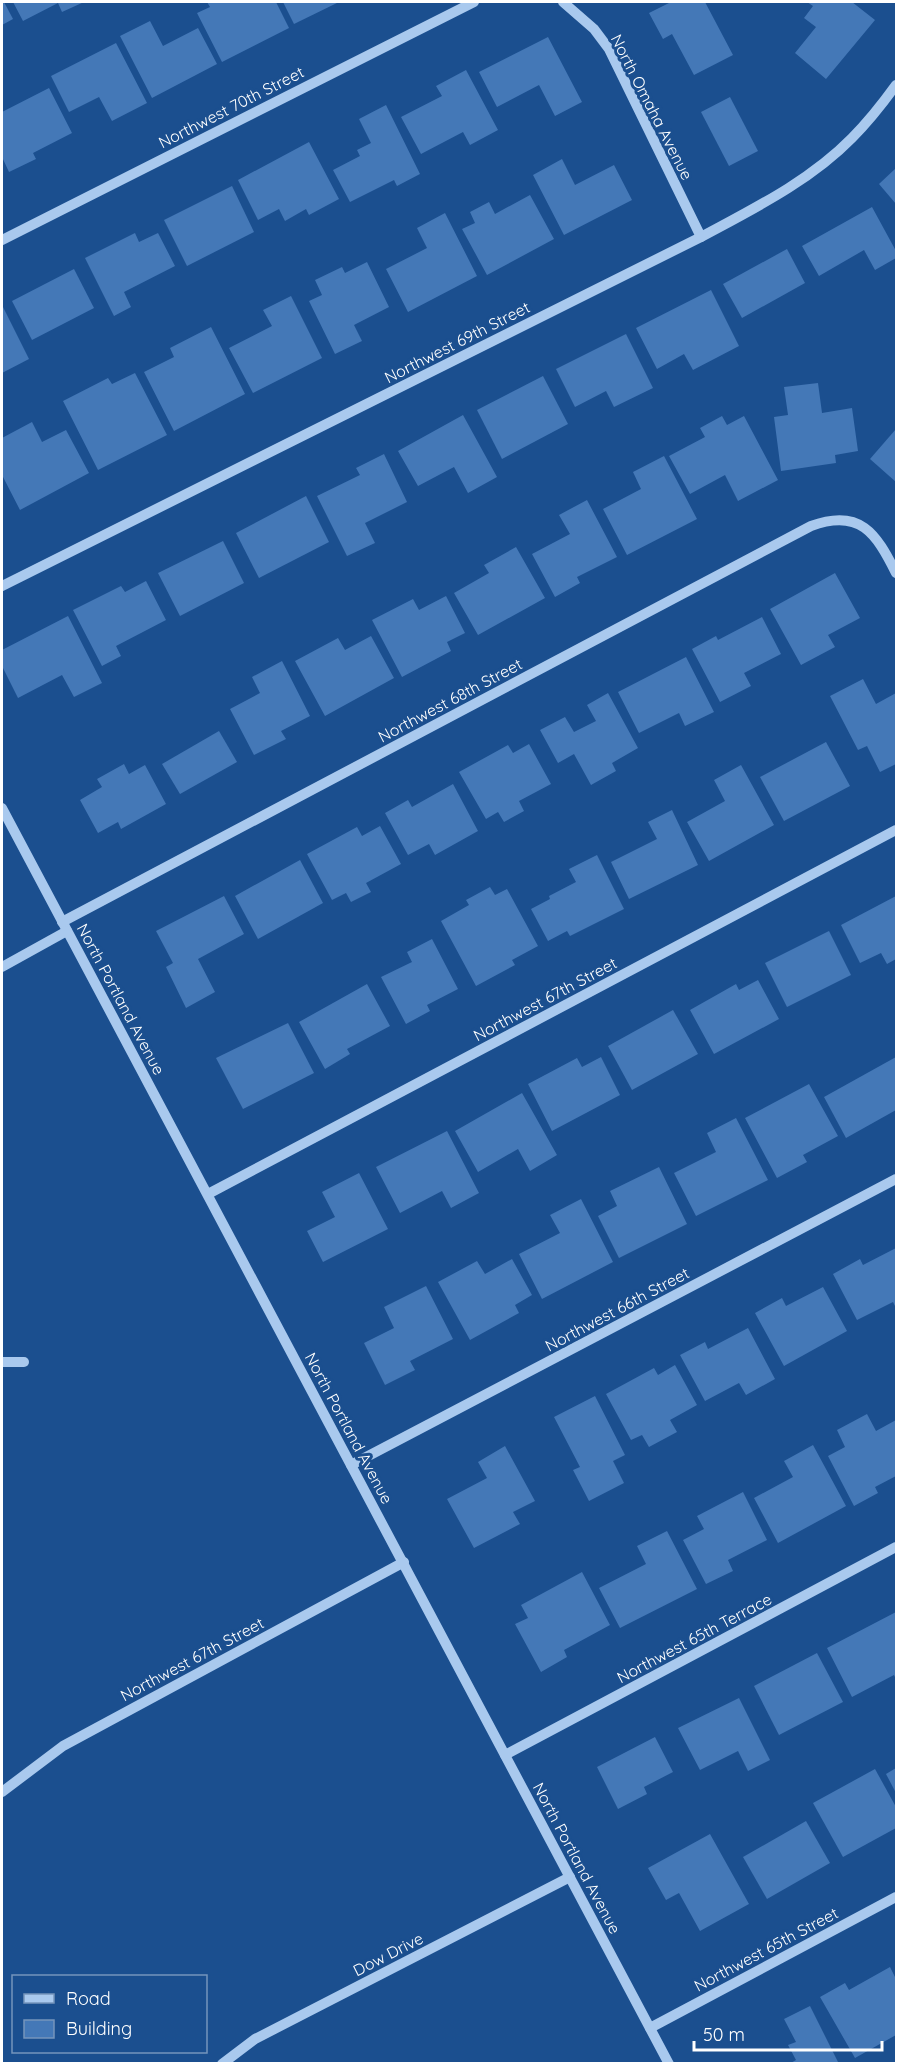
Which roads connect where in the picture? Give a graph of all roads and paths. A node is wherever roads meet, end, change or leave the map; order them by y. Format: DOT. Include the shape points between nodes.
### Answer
graph roads {
  1 [pos="474,2"];
  2 [pos="563,2"];
  3 [pos="897,85"];
  4 [pos="701,237"];
  5 [pos="2,240"];
  6 [pos="897,573"];
  7 [pos="2,586"];
  8 [pos="2,808"];
  9 [pos="897,830"];
  10 [pos="64,926"];
  11 [pos="2,967"];
  12 [pos="897,1179"];
  13 [pos="208,1194"];
  14 [pos="2,1362"];
  15 [pos="24,1362"];
  16 [pos="351,1465"];
  17 [pos="897,1548"];
  18 [pos="404,1562"];
  19 [pos="505,1755"];
  20 [pos="2,1792"];
  21 [pos="570,1877"];
  22 [pos="897,1897"];
  23 [pos="650,2028"];
  24 [pos="222,2064"];
  25 [pos="669,2064"];
  1 -- 5 [label="street, Northwest 70th Street"];
  2 -- 4 [label="street, North Omaha Avenue" via="594,29 609,50"];
  3 -- 4 [label="street, Northwest 69th Street" via="852,139 821,164 775,197"];
  4 -- 7 [label="street, Northwest 69th Street"];
  6 -- 10 [label="street, Northwest 68th Street" via="883,546 857,522 825,521 811,526"];
  8 -- 10 [label="street, North Portland Avenue"];
  9 -- 13 [label="street, Northwest 67th Street"];
  10 -- 11 [label="street, Northwest 68th Street"];
  10 -- 13 [label="street, North Portland Avenue"];
  12 -- 16 [label="street, Northwest 66th Street"];
  13 -- 16 [label="street, North Portland Avenue"];
  14 -- 15 [label="street"];
  16 -- 18 [label="street, North Portland Avenue"];
  17 -- 19 [label="street, Northwest 65th Terrace"];
  18 -- 19 [label="street, North Portland Avenue"];
  18 -- 20 [label="street, Northwest 67th Street" via="63,1746"];
  19 -- 21 [label="street, North Portland Avenue"];
  21 -- 23 [label="street, North Portland Avenue"];
  21 -- 24 [label="street, Dow Drive" via="255,2039"];
  22 -- 23 [label="street, Northwest 65th Street"];
  23 -- 25 [label="street, North Portland Avenue"];
}
